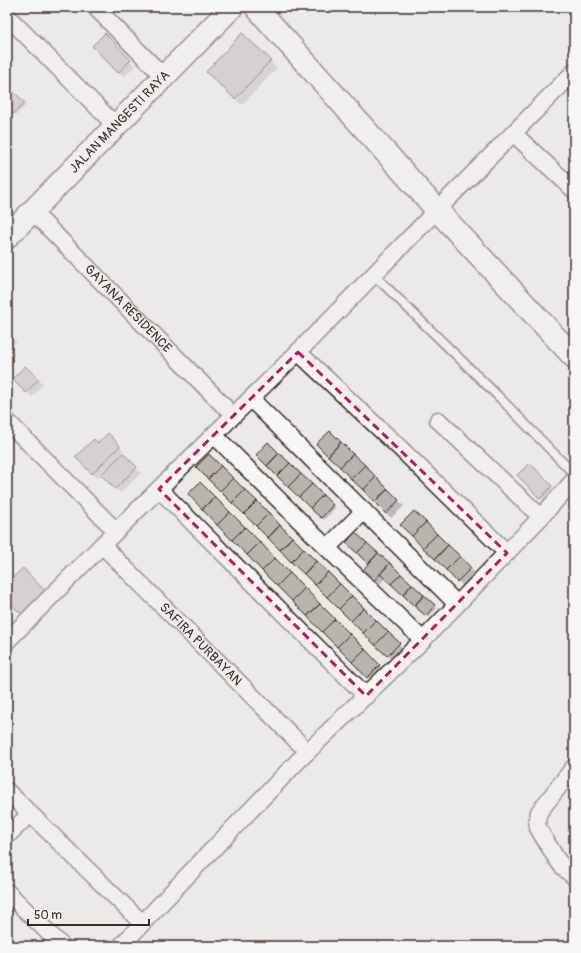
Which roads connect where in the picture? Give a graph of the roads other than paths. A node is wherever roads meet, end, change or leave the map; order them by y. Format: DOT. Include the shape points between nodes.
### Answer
graph roads {
  1 [pos="95,7"];
  2 [pos="232,7"];
  3 [pos="256,7"];
  4 [pos="7,16"];
  5 [pos="574,72"];
  6 [pos="164,77"];
  7 [pos="116,126"];
  8 [pos="513,133"];
  9 [pos="574,190"];
  10 [pos="436,210"];
  11 [pos="32,211"];
  12 [pos="7,236"];
  13 [pos="374,275"];
  14 [pos="298,352"];
  15 [pos="574,356"];
  16 [pos="251,399"];
  17 [pos="224,406"];
  18 [pos="438,420"];
  19 [pos="7,421"];
  20 [pos="214,435"];
  21 [pos="574,474"];
  22 [pos="574,480"];
  23 [pos="159,489"];
  24 [pos="364,512"];
  25 [pos="541,517"];
  26 [pos="116,531"];
  27 [pos="102,545"];
  28 [pos="327,548"];
  29 [pos="507,552"];
  30 [pos="457,604"];
  31 [pos="423,640"];
  32 [pos="7,641"];
  33 [pos="366,696"];
  34 [pos="299,743"];
  35 [pos="574,767"];
  36 [pos="7,791"];
  37 [pos="30,814"];
  38 [pos="7,836"];
  39 [pos="574,877"];
  40 [pos="7,892"];
  41 [pos="142,923"];
  42 [pos="62,946"];
  43 [pos="121,946"];
  1 -- 6 [label="street"];
  2 -- 6 [label="street, JALAN MANGESTI RAYA"];
  3 -- 10 [label="street"];
  4 -- 7 [label="street"];
  5 -- 8 [label="street"];
  6 -- 7 [label="street, JALAN MANGESTI RAYA"];
  7 -- 11 [label="street, JALAN MANGESTI RAYA"];
  8 -- 9 [label="street"];
  8 -- 10 [label="street"];
  10 -- 13 [label="street"];
  10 -- 15 [label="street"];
  11 -- 12 [label="street, JALAN MANGESTI RAYA"];
  11 -- 17 [label="street, GAYANA RESIDENCE"];
  13 -- 14 [label="street"];
  13 -- 21 [label="lane"];
  14 -- 16 [label="street"];
  14 -- 29 [label="street"];
  16 -- 20 [label="street"];
  16 -- 24 [label="street"];
  18 -- 25 [label="street"];
  19 -- 26 [label="street"];
  20 -- 23 [label="street"];
  20 -- 28 [label="street"];
  22 -- 25 [label="street"];
  23 -- 26 [label="street"];
  23 -- 33 [label="street"];
  24 -- 28 [label="street"];
  24 -- 30 [label="street"];
  25 -- 29 [label="street"];
  26 -- 27 [label="street"];
  27 -- 32 [label="street"];
  27 -- 34 [label="street, SAFIRA PURBAYAN"];
  28 -- 31 [label="street"];
  29 -- 30 [label="street"];
  30 -- 31 [label="street"];
  31 -- 33 [label="street"];
  33 -- 41 [label="street" via="300,759"];
  35 -- 39 [label="street" via="539,812 536,820 551,850 562,866"];
  36 -- 37 [label="street"];
  37 -- 38 [label="street"];
  37 -- 41 [label="street"];
  40 -- 42 [label="street"];
  41 -- 43 [label="street"];
}
